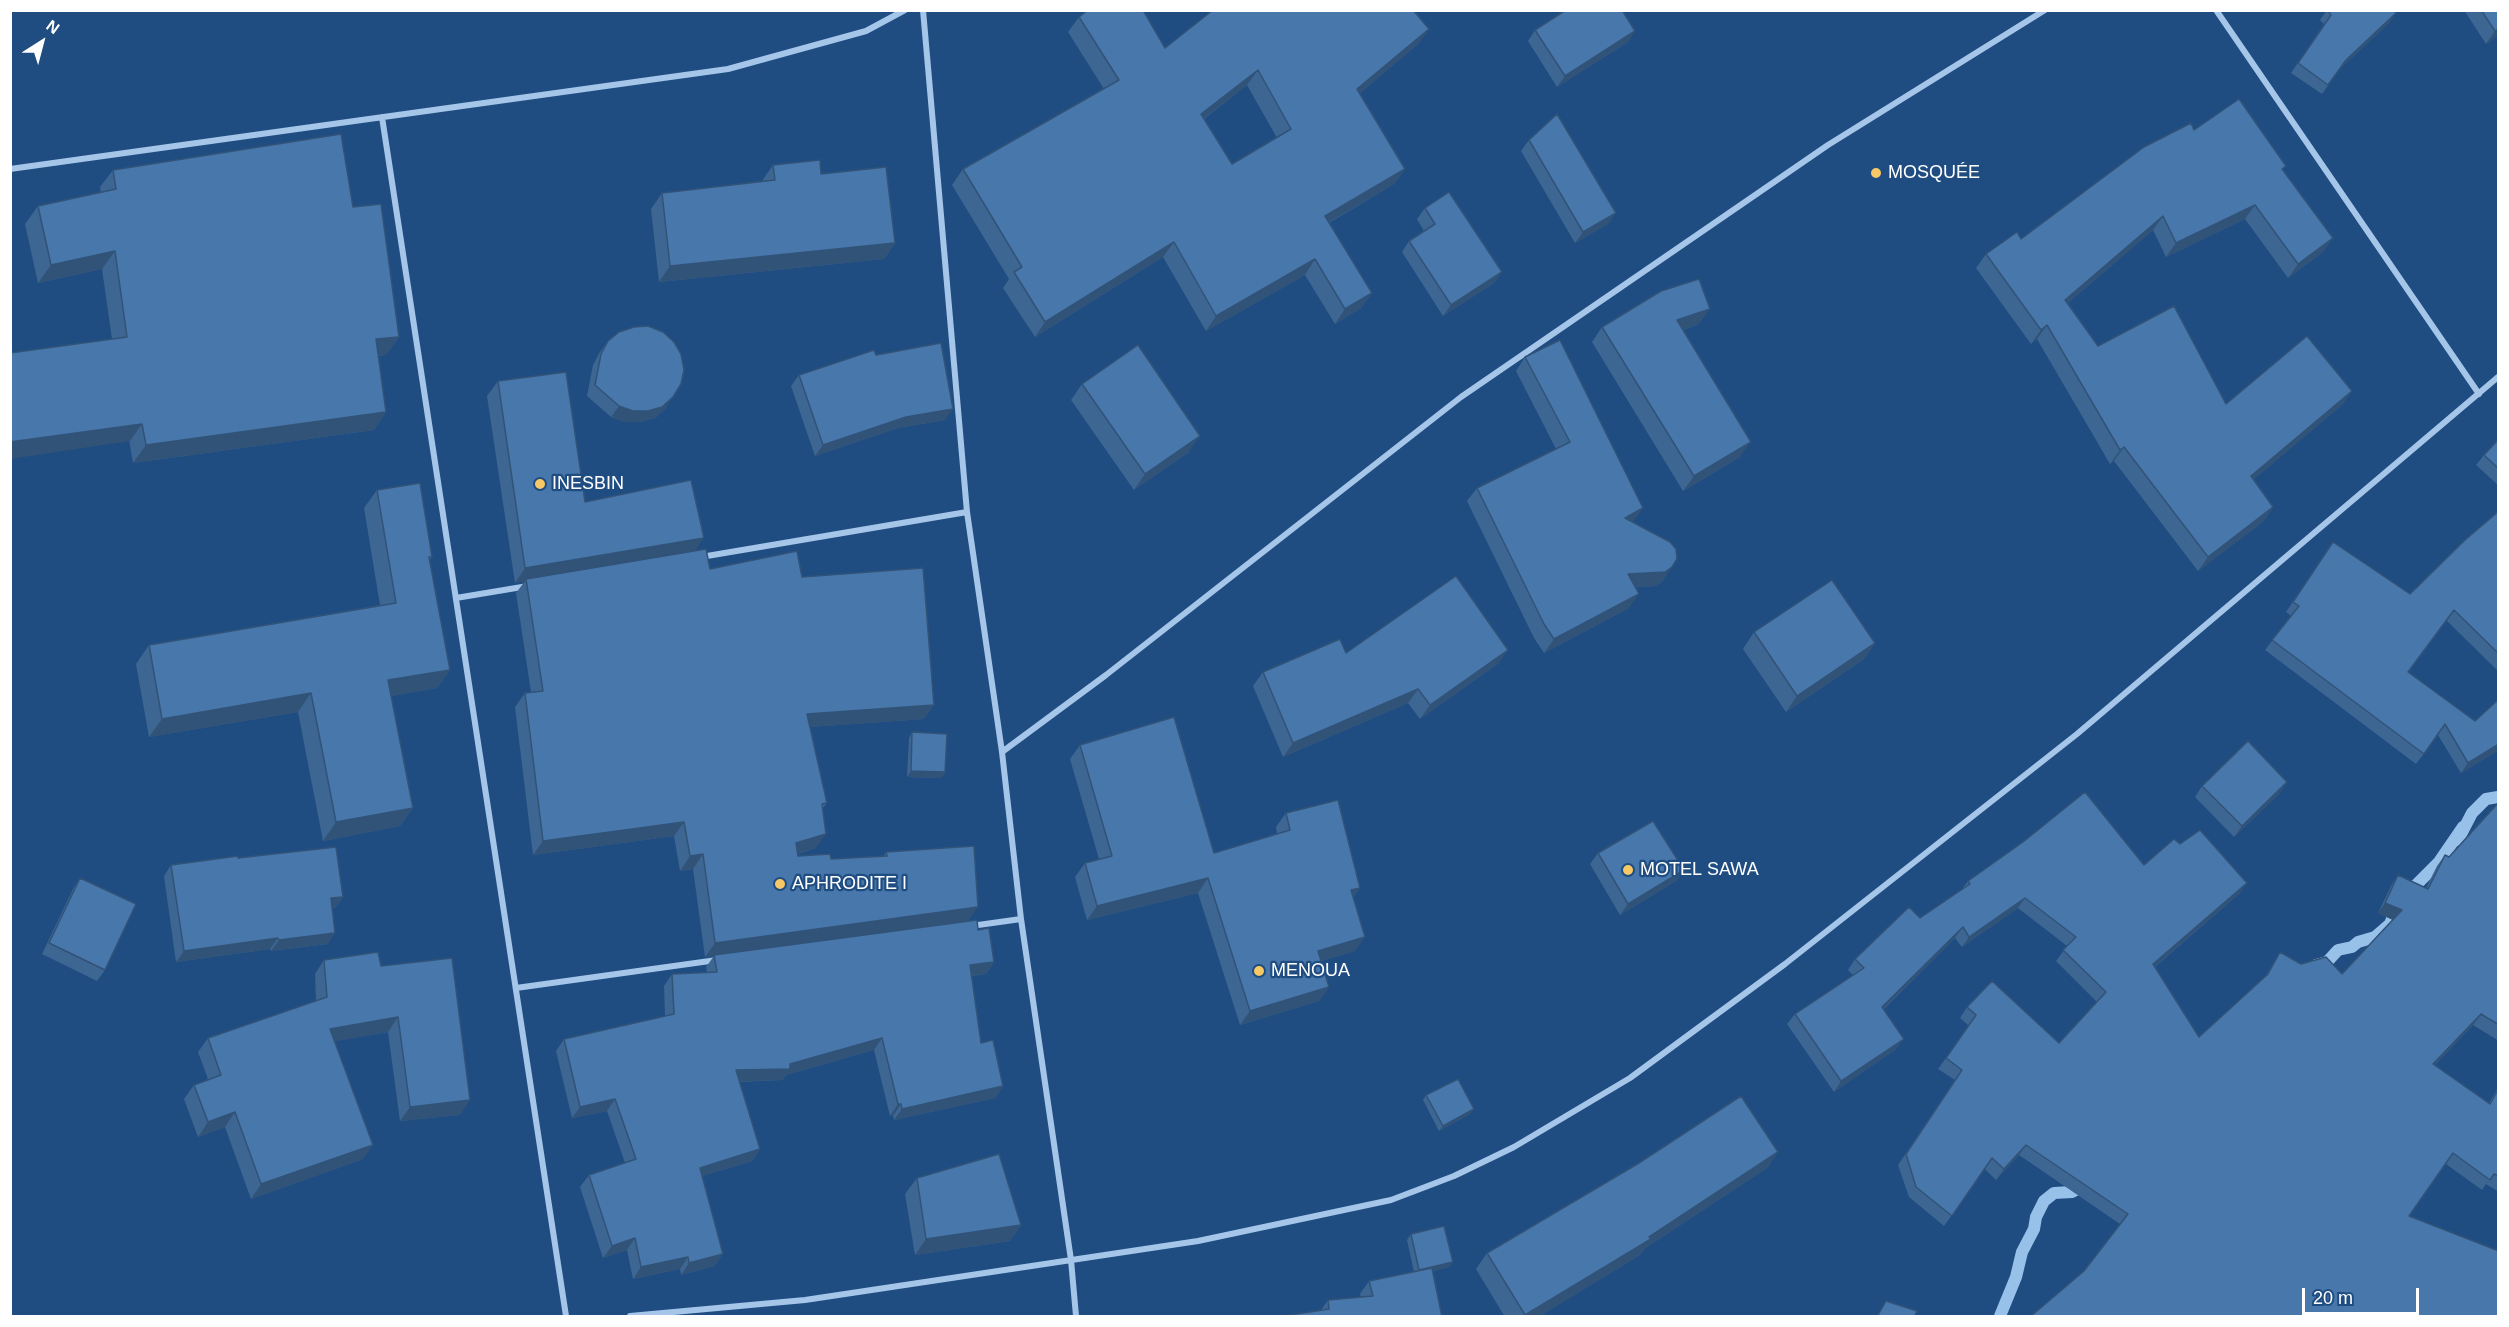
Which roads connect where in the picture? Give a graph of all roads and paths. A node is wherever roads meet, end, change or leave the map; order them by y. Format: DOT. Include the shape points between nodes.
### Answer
graph roads {
  1 [pos="905,10"];
  2 [pos="923,10"];
  3 [pos="2045,10"];
  4 [pos="2216,10"];
  5 [pos="382,117"];
  6 [pos="10,169"];
  7 [pos="2499,377"];
  8 [pos="2479,394"];
  9 [pos="967,512"];
  10 [pos="688,559"];
  11 [pos="537,585"];
  12 [pos="456,598"];
  13 [pos="1002,752"];
  14 [pos="1021,919"];
  15 [pos="962,927"];
  16 [pos="727,959"];
  17 [pos="516,988"];
  18 [pos="1071,1260"];
  19 [pos="566,1317"];
  20 [pos="630,1317"];
  21 [pos="1076,1317"];
  1 -- 5 [label="street" via="866,30 728,69"];
  2 -- 9 [label="street"];
  3 -- 13 [label="street" via="1828,145 1461,397"];
  4 -- 8 [label="street"];
  5 -- 6 [label="street"];
  5 -- 12 [label="street"];
  7 -- 8 [label="street"];
  8 -- 18 [label="street" via="2068,741 1785,964 1630,1078 1514,1147 1391,1200 1198,1241"];
  9 -- 10 [label="street"];
  9 -- 13 [label="street"];
  11 -- 12 [label="street"];
  12 -- 17 [label="street"];
  13 -- 14 [label="street"];
  14 -- 15 [label="street"];
  14 -- 18 [label="street"];
  16 -- 17 [label="street"];
  17 -- 19 [label="street"];
  18 -- 20 [label="street" via="805,1300"];
  18 -- 21 [label="street"];
}
